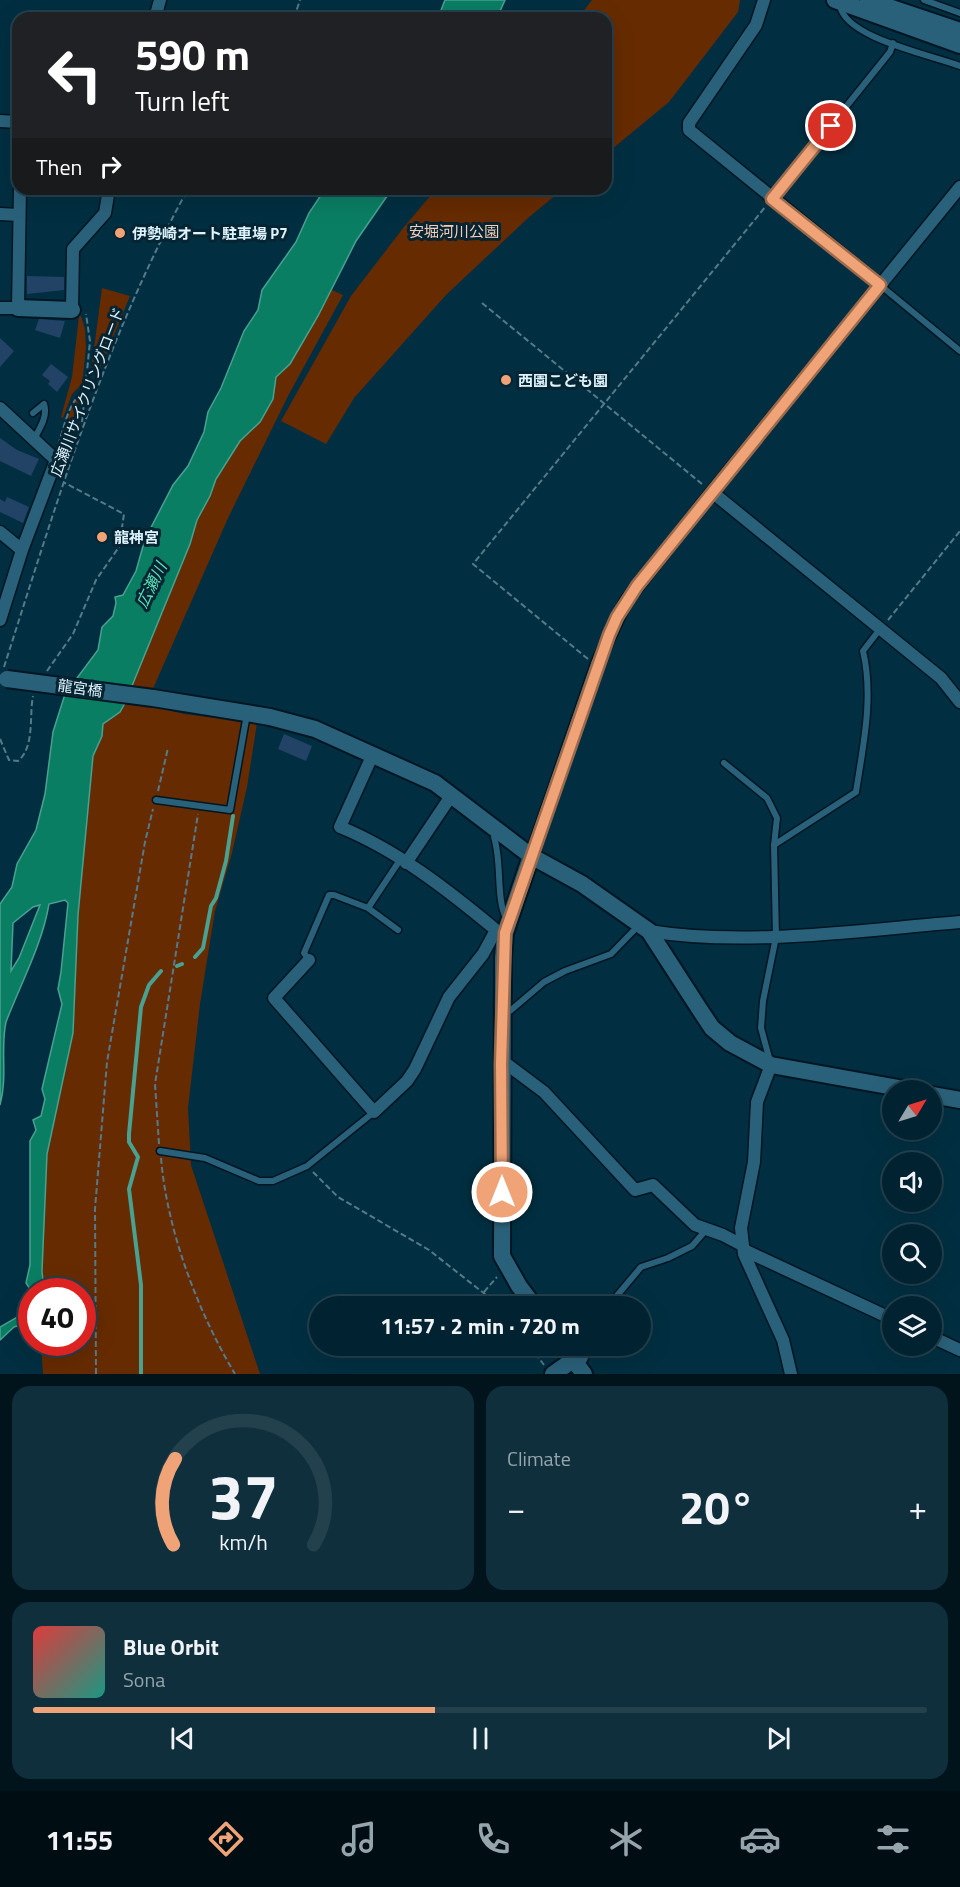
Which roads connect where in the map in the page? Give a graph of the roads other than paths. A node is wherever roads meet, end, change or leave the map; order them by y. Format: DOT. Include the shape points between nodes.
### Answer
graph roads {
  1 [pos="764,0"];
  2 [pos="868,0"];
  3 [pos="924,0"];
  4 [pos="837,1"];
  5 [pos="937,2"];
  6 [pos="960,13"];
  7 [pos="960,31"];
  8 [pos="892,43"];
  9 [pos="960,45"];
  10 [pos="960,66"];
  11 [pos="960,188"];
  12 [pos="20,195"];
  13 [pos="108,195"];
  14 [pos="772,199"];
  15 [pos="0,214"];
  16 [pos="19,215"];
  17 [pos="880,285"];
  18 [pos="0,308"];
  19 [pos="18,308"];
  20 [pos="72,310"];
  21 [pos="960,351"];
  22 [pos="0,408"];
  23 [pos="33,413"];
  24 [pos="34,439"];
  25 [pos="712,492"];
  26 [pos="0,532"];
  27 [pos="22,550"];
  28 [pos="0,620"];
  29 [pos="880,629"];
  30 [pos="4,678"];
  31 [pos="960,702"];
  32 [pos="247,713"];
  33 [pos="372,754"];
  34 [pos="724,763"];
  35 [pos="451,796"];
  36 [pos="156,800"];
  37 [pos="497,831"];
  38 [pos="774,845"];
  39 [pos="531,856"];
  40 [pos="403,862"];
  41 [pos="368,909"];
  42 [pos="960,922"];
  43 [pos="503,924"];
  44 [pos="644,927"];
  45 [pos="398,930"];
  46 [pos="776,937"];
  47 [pos="309,960"];
  48 [pos="503,1011"];
  49 [pos="501,1064"];
  50 [pos="771,1065"];
  51 [pos="882,1085"];
  52 [pos="942,1097"];
  53 [pos="960,1100"];
  54 [pos="374,1112"];
  55 [pos="160,1151"];
  56 [pos="705,1230"];
  57 [pos="743,1248"];
  58 [pos="527,1296"];
  59 [pos="617,1296"];
  60 [pos="882,1314"];
  61 [pos="942,1342"];
  62 [pos="960,1350"];
  63 [pos="579,1367"];
  64 [pos="551,1374"];
  65 [pos="791,1374"];
  1 -- 14 [label="street" via="756,25 689,123 689,130"];
  2 -- 7 [label="street"];
  3 -- 5 [label="lane"];
  4 -- 8 [label="lane" via="853,26"];
  4 -- 9 [label="street"];
  5 -- 6 [label="lane"];
  8 -- 10 [label="lane"];
  8 -- 14 [label="lane" via="890,52"];
  11 -- 17 [label="street"];
  12 -- 16 [label="street"];
  13 -- 20 [label="street" via="105,213 73,249"];
  14 -- 17 [label="street"];
  15 -- 16 [label="street"];
  16 -- 19 [label="street"];
  17 -- 21 [label="lane"];
  17 -- 25 [label="street"];
  18 -- 19 [label="street"];
  19 -- 20 [label="street"];
  22 -- 24 [label="street"];
  23 -- 24 [label="lane" via="44,404 42,424"];
  24 -- 27 [label="street" via="56,460"];
  25 -- 29 [label="street"];
  25 -- 39 [label="street" via="617,617"];
  26 -- 27 [label="street"];
  27 -- 28 [label="street"];
  29 -- 31 [label="street" via="941,678"];
  29 -- 38 [label="lane" via="863,651 867,668 866,728 856,792"];
  30 -- 32 [label="street, 龍宮橋, bridge"];
  32 -- 33 [label="street, 龍宮橋" via="315,729"];
  32 -- 36 [label="lane" via="230,810"];
  33 -- 35 [label="street, 龍宮橋" via="435,783"];
  33 -- 40 [label="street" via="340,827 369,838"];
  34 -- 38 [label="lane" via="767,798 777,818"];
  35 -- 37 [label="street, 龍宮橋"];
  35 -- 40 [label="street"];
  37 -- 39 [label="street, 龍宮橋"];
  37 -- 43 [label="lane" via="494,837 501,871"];
  38 -- 46 [label="lane"];
  39 -- 43 [label="street"];
  39 -- 44 [label="street, 龍宮橋" via="582,884"];
  40 -- 41 [label="lane"];
  40 -- 43 [label="street"];
  41 -- 45 [label="lane"];
  41 -- 47 [label="lane" via="329,895 304,953"];
  42 -- 46 [label="street"];
  43 -- 48 [label="street"];
  43 -- 54 [label="street" via="449,997 407,1081"];
  44 -- 46 [label="street" via="694,935"];
  44 -- 48 [label="lane" via="611,954 555,976 510,1011"];
  44 -- 50 [label="street" via="712,1028 730,1043"];
  46 -- 50 [label="lane" via="761,1028"];
  47 -- 54 [label="street" via="274,998"];
  48 -- 49 [label="street"];
  49 -- 56 [label="street" via="544,1092 636,1190 653,1185"];
  49 -- 58 [label="street" via="502,1256"];
  50 -- 51 [label="street"];
  50 -- 57 [label="street" via="757,1102 754,1162 741,1227"];
  52 -- 53 [label="street"];
  54 -- 55 [label="lane" via="307,1166 273,1181 259,1181 205,1158"];
  56 -- 57 [label="street" via="723,1235"];
  56 -- 59 [label="lane" via="692,1246 641,1268"];
  57 -- 60 [label="street"];
  57 -- 65 [label="street" via="783,1340"];
  61 -- 62 [label="street"];
  63 -- 64 [label="street"];
}
